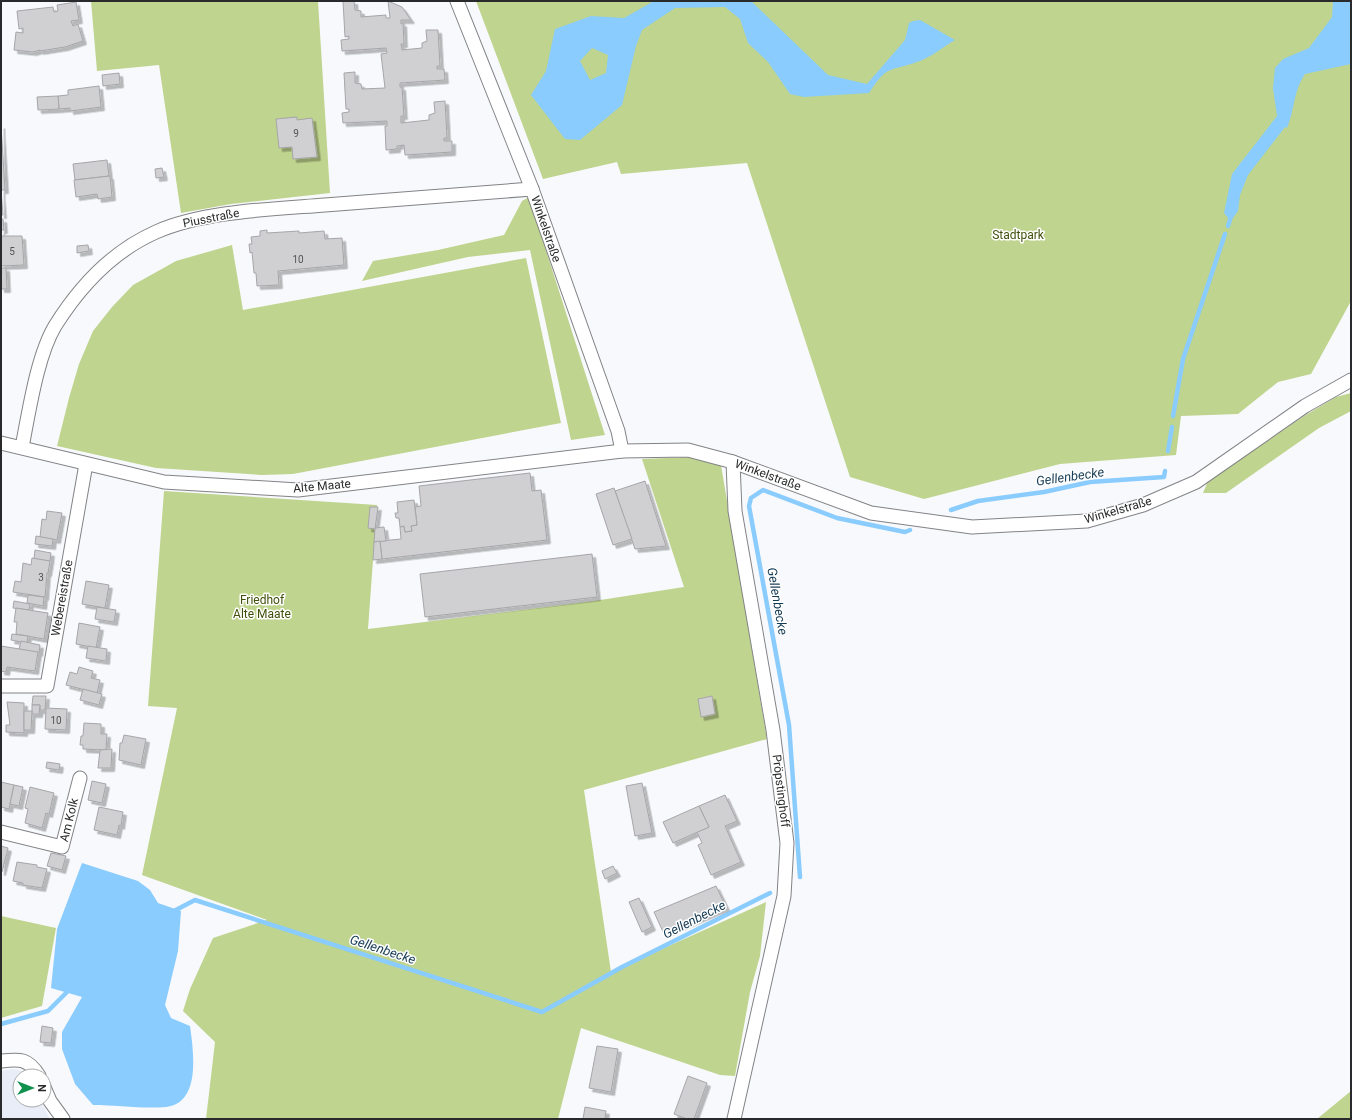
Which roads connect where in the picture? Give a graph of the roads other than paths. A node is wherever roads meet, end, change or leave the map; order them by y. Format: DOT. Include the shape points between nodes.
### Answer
graph roads {
  1 [pos="457,1"];
  2 [pos="532,189"];
  3 [pos="1351,380"];
  4 [pos="1,443"];
  5 [pos="22,447"];
  6 [pos="622,451"];
  7 [pos="733,462"];
  8 [pos="86,464"];
  9 [pos="1,686"];
  10 [pos="80,778"];
  11 [pos="1,832"];
  12 [pos="1,1061"];
  13 [pos="33,1068"];
  14 [pos="52,1103"];
  15 [pos="63,1119"];
  16 [pos="734,1119"];
  1 -- 2 [label="street, Winkelstraße"];
  2 -- 5 [label="street, Piusstraße" via="239,212 185,222 156,232 125,250 103,267 84,286 54,327 37,375"];
  2 -- 6 [label="street, Winkelstraße" via="618,431"];
  3 -- 7 [label="street, Winkelstraße" via="1305,406 1196,482 1143,505 1087,521 972,527 871,513"];
  4 -- 5 [label="street, Alte Maate"];
  5 -- 8 [label="street, Alte Maate"];
  6 -- 7 [label="street, Winkelstraße" via="688,450"];
  6 -- 8 [label="street, Alte Maate" via="298,490 164,482"];
  7 -- 16 [label="street, Pröpstinghoff" via="735,511 773,730 787,843 784,896"];
  8 -- 9 [label="street, Webereistraße" via="47,686"];
  10 -- 11 [label="street, Am Kolk" via="62,847"];
  12 -- 13 [label="street" via="20,1059"];
  14 -- 15 [label="street"];
}
